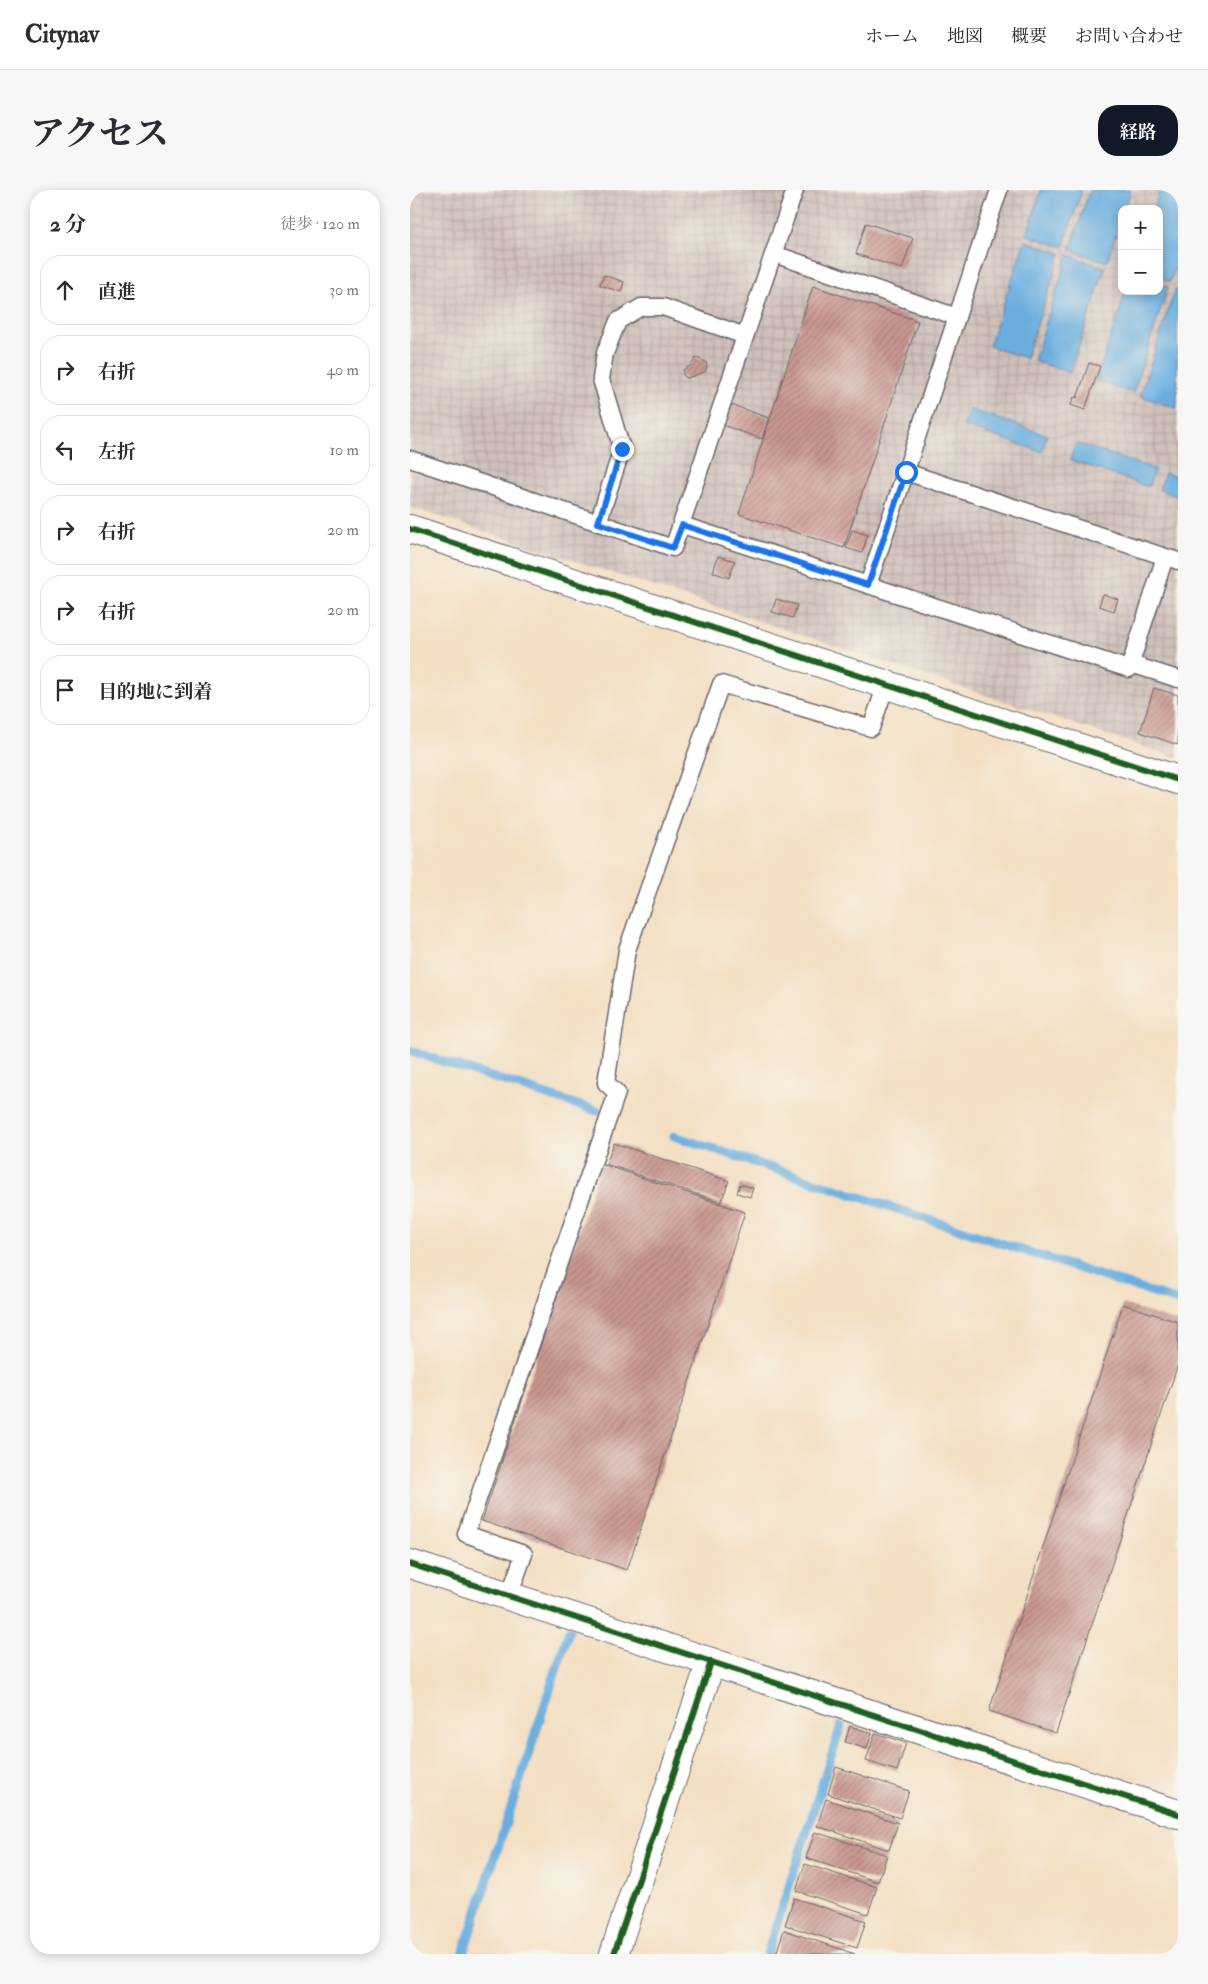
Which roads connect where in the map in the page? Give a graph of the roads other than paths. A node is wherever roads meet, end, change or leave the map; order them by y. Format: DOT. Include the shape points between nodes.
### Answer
graph roads {
  1 [pos="795,190"];
  2 [pos="999,190"];
  3 [pos="774,254"];
  4 [pos="957,317"];
  5 [pos="746,336"];
  6 [pos="410,459"];
  7 [pos="906,472"];
  8 [pos="598,523"];
  9 [pos="682,525"];
  10 [pos="410,529"];
  11 [pos="1172,559"];
  12 [pos="868,585"];
  13 [pos="1130,664"];
  14 [pos="1178,679"];
  15 [pos="886,685"];
  16 [pos="1178,780"];
  17 [pos="410,1564"];
  18 [pos="509,1596"];
  19 [pos="711,1662"];
  20 [pos="1178,1814"];
  21 [pos="614,1954"];
  1 -- 3 [label="lane"];
  2 -- 4 [label="lane"];
  3 -- 4 [label="lane"];
  3 -- 5 [label="lane"];
  4 -- 7 [label="lane"];
  5 -- 8 [label="lane" via="662,307 641,307 618,321 605,353 601,379 622,449"];
  5 -- 9 [label="lane"];
  6 -- 8 [label="lane"];
  7 -- 11 [label="lane"];
  7 -- 12 [label="lane"];
  8 -- 9 [label="lane" via="673,548"];
  9 -- 12 [label="lane"];
  10 -- 15 [label="street"];
  11 -- 13 [label="lane"];
  12 -- 13 [label="lane" via="1129,670"];
  13 -- 14 [label="lane"];
  15 -- 16 [label="street"];
  15 -- 18 [label="lane" via="871,728 720,684 628,950 606,1083 617,1093 466,1534 524,1554"];
  17 -- 18 [label="street"];
  18 -- 19 [label="street"];
  19 -- 20 [label="street"];
  19 -- 21 [label="street"];
}
